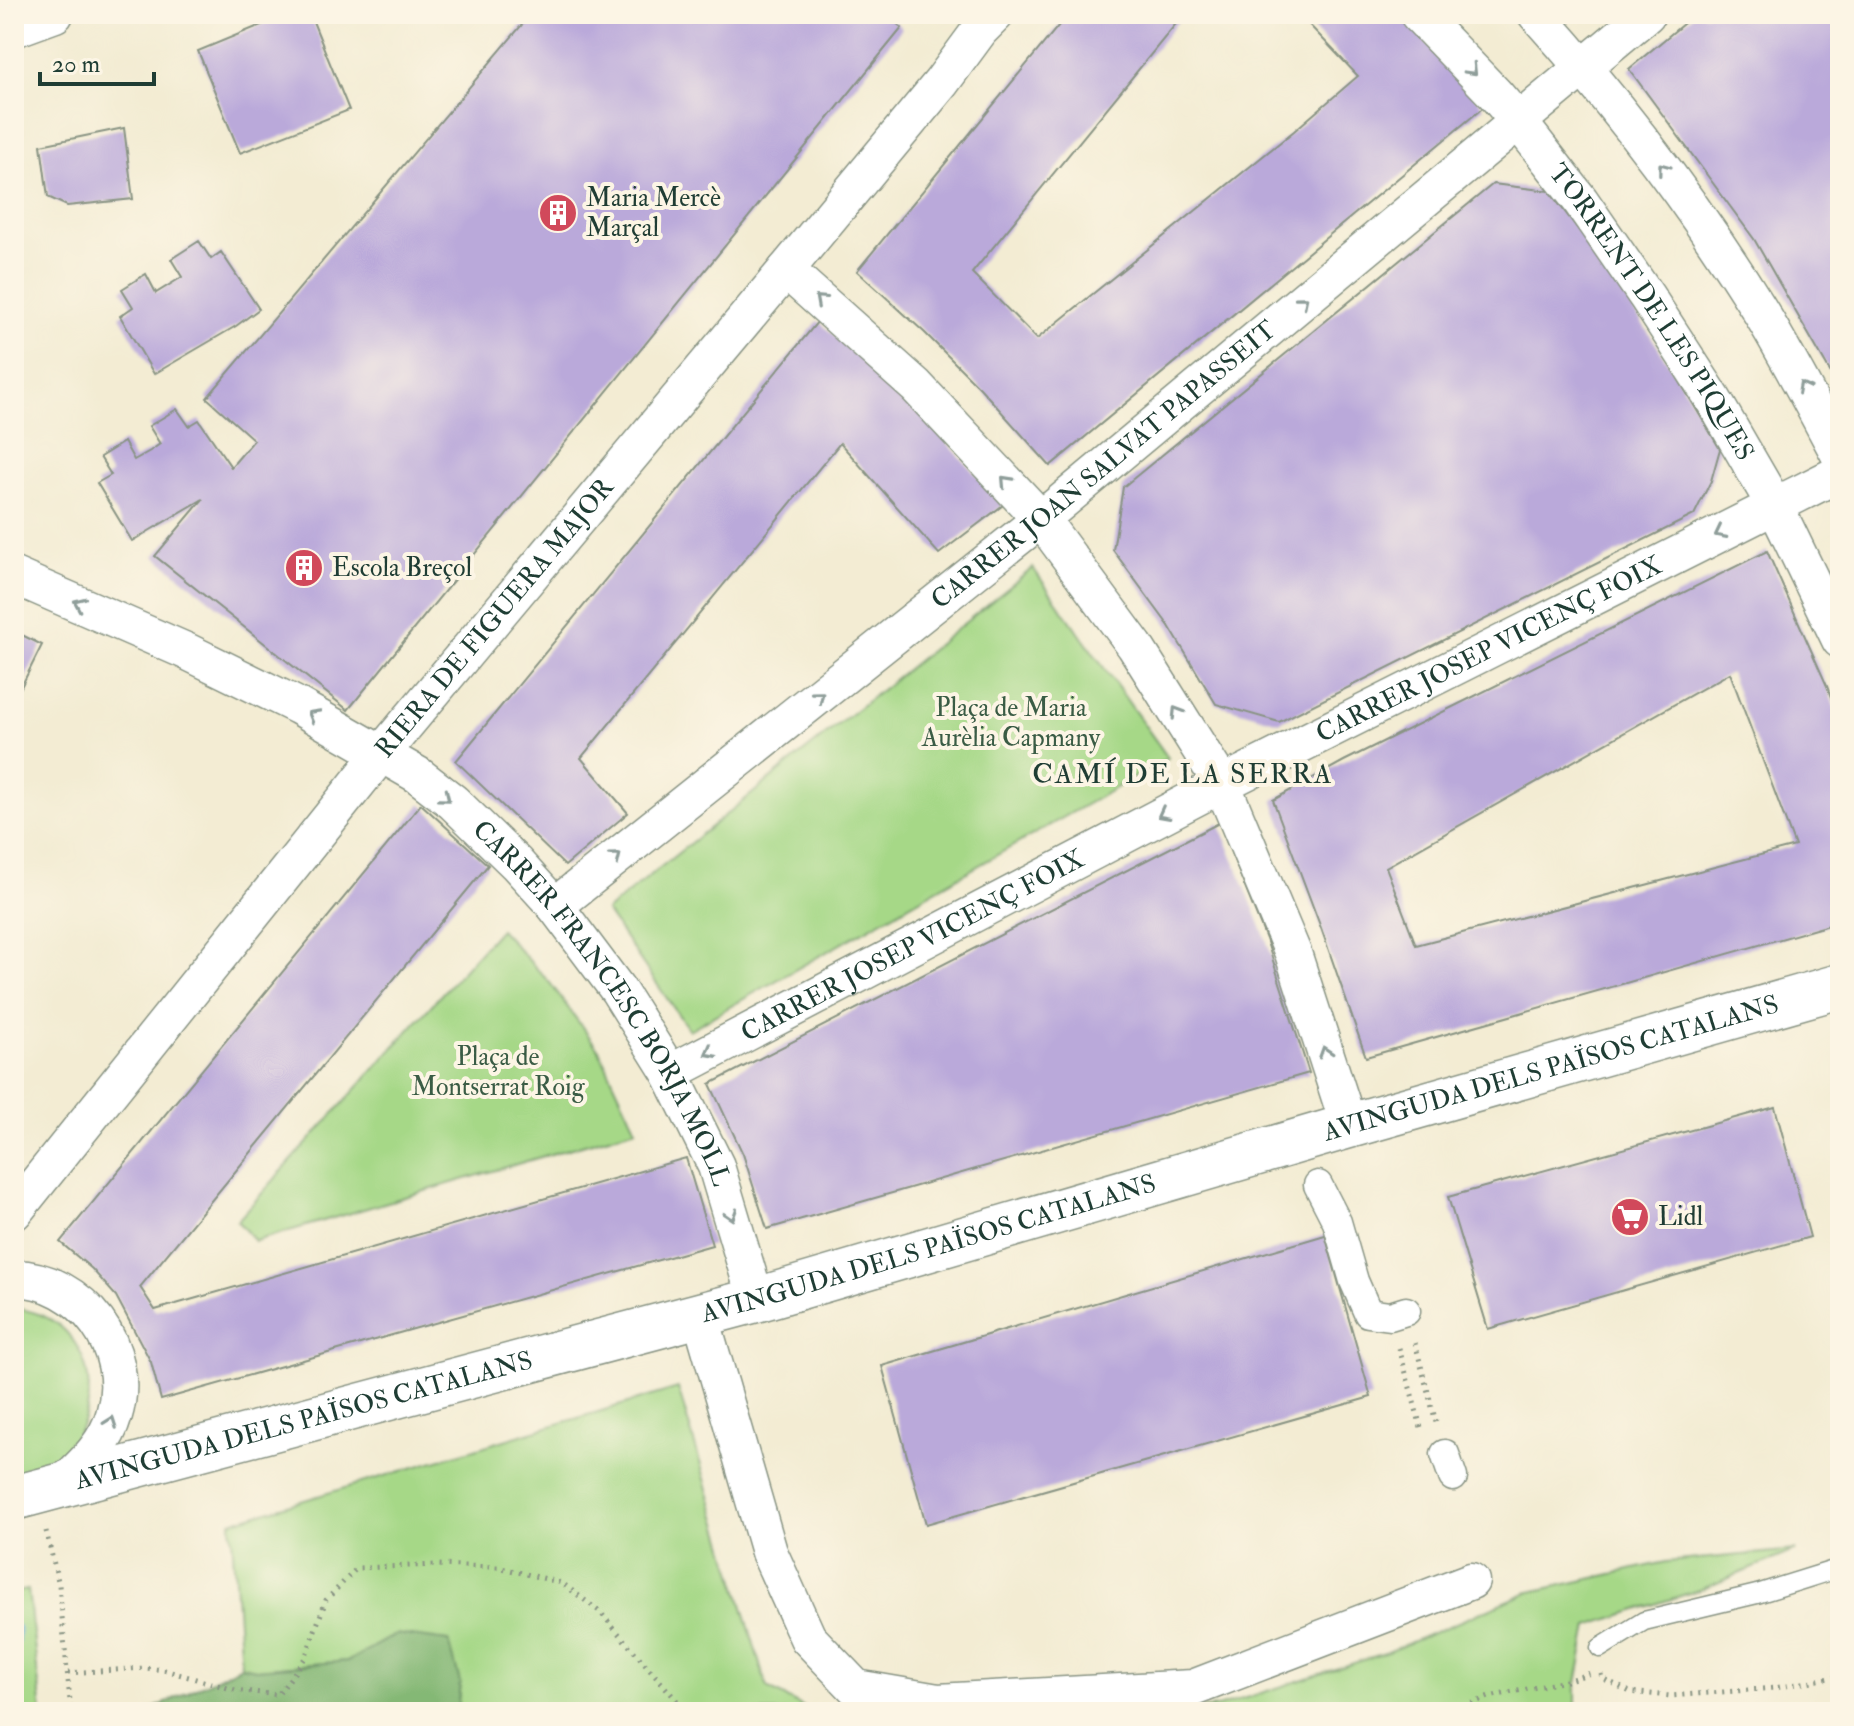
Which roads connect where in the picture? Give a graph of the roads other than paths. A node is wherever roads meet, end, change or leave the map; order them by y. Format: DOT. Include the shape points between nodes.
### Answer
graph roads {
  1 [pos="55,14"];
  2 [pos="1418,14"];
  3 [pos="1536,14"];
  4 [pos="1647,14"];
  5 [pos="988,19"];
  6 [pos="14,29"];
  7 [pos="1584,68"];
  8 [pos="1519,122"];
  9 [pos="786,270"];
  10 [pos="1840,456"];
  11 [pos="1840,473"];
  12 [pos="1775,506"];
  13 [pos="1041,519"];
  14 [pos="14,576"];
  15 [pos="1840,640"];
  16 [pos="381,754"];
  17 [pos="1222,784"];
  18 [pos="555,906"];
  19 [pos="1840,986"];
  20 [pos="670,1073"];
  21 [pos="1349,1126"];
  22 [pos="1318,1185"];
  23 [pos="14,1212"];
  24 [pos="14,1278"];
  25 [pos="756,1300"];
  26 [pos="700,1314"];
  27 [pos="1398,1314"];
  28 [pos="29,1493"];
  29 [pos="1840,1568"];
  30 [pos="1471,1581"];
  31 [pos="1600,1648"];
  1 -- 6 [label="street"];
  2 -- 8 [label="street, TORRENT DE LES PIQUES, one-way"];
  3 -- 7 [label="street"];
  4 -- 7 [label="street, CARRER JOAN SALVAT PAPASSEIT"];
  5 -- 9 [label="street, RIERA DE FIGUERA MAJOR"];
  7 -- 8 [label="street, CARRER JOAN SALVAT PAPASSEIT"];
  10 -- 7 [label="street, one-way" via="1722,253"];
  8 -- 12 [label="street, TORRENT DE LES PIQUES" via="1647,297"];
  13 -- 8 [label="street, CARRER JOAN SALVAT PAPASSEIT, one-way"];
  13 -- 9 [label="street, one-way" via="916,386"];
  9 -- 16 [label="street, RIERA DE FIGUERA MAJOR"];
  11 -- 12 [label="street, CARRER JOSEP VICENÇ FOIX"];
  12 -- 15 [label="street, TORRENT DE LES PIQUES"];
  12 -- 17 [label="street, CARRER JOSEP VICENÇ FOIX, one-way"];
  17 -- 13 [label="street, one-way" via="1135,646"];
  18 -- 13 [label="street, CARRER JOAN SALVAT PAPASSEIT, one-way"];
  16 -- 14 [label="street, CARRER FRANCESC BORJA MOLL, one-way" via="186,651"];
  16 -- 18 [label="street, CARRER FRANCESC BORJA MOLL, one-way" via="453,802"];
  16 -- 23 [label="street, RIERA DE FIGUERA MAJOR"];
  17 -- 20 [label="street, CARRER JOSEP VICENÇ FOIX, one-way"];
  21 -- 17 [label="street, one-way" via="1293,953"];
  18 -- 20 [label="street, CARRER FRANCESC BORJA MOLL" via="618,990"];
  19 -- 21 [label="street, AVINGUDA DELS PAÏSOS CATALANS"];
  20 -- 25 [label="street, CARRER FRANCESC BORJA MOLL, one-way" via="716,1166"];
  21 -- 25 [label="street, AVINGUDA DELS PAÏSOS CATALANS"];
  22 -- 27 [label="street" via="1337,1222 1368,1313"];
  28 -- 24 [label="street, one-way" via="91,1458 115,1414 119,1383 114,1354 90,1311 51,1285"];
  25 -- 26 [label="street, AVINGUDA DELS PAÏSOS CATALANS"];
  26 -- 28 [label="street, AVINGUDA DELS PAÏSOS CATALANS"];
  26 -- 30 [label="street" via="769,1552 808,1638 856,1688 938,1702 1193,1688"];
  29 -- 31 [label="lane" via="1644,1621"];
}
